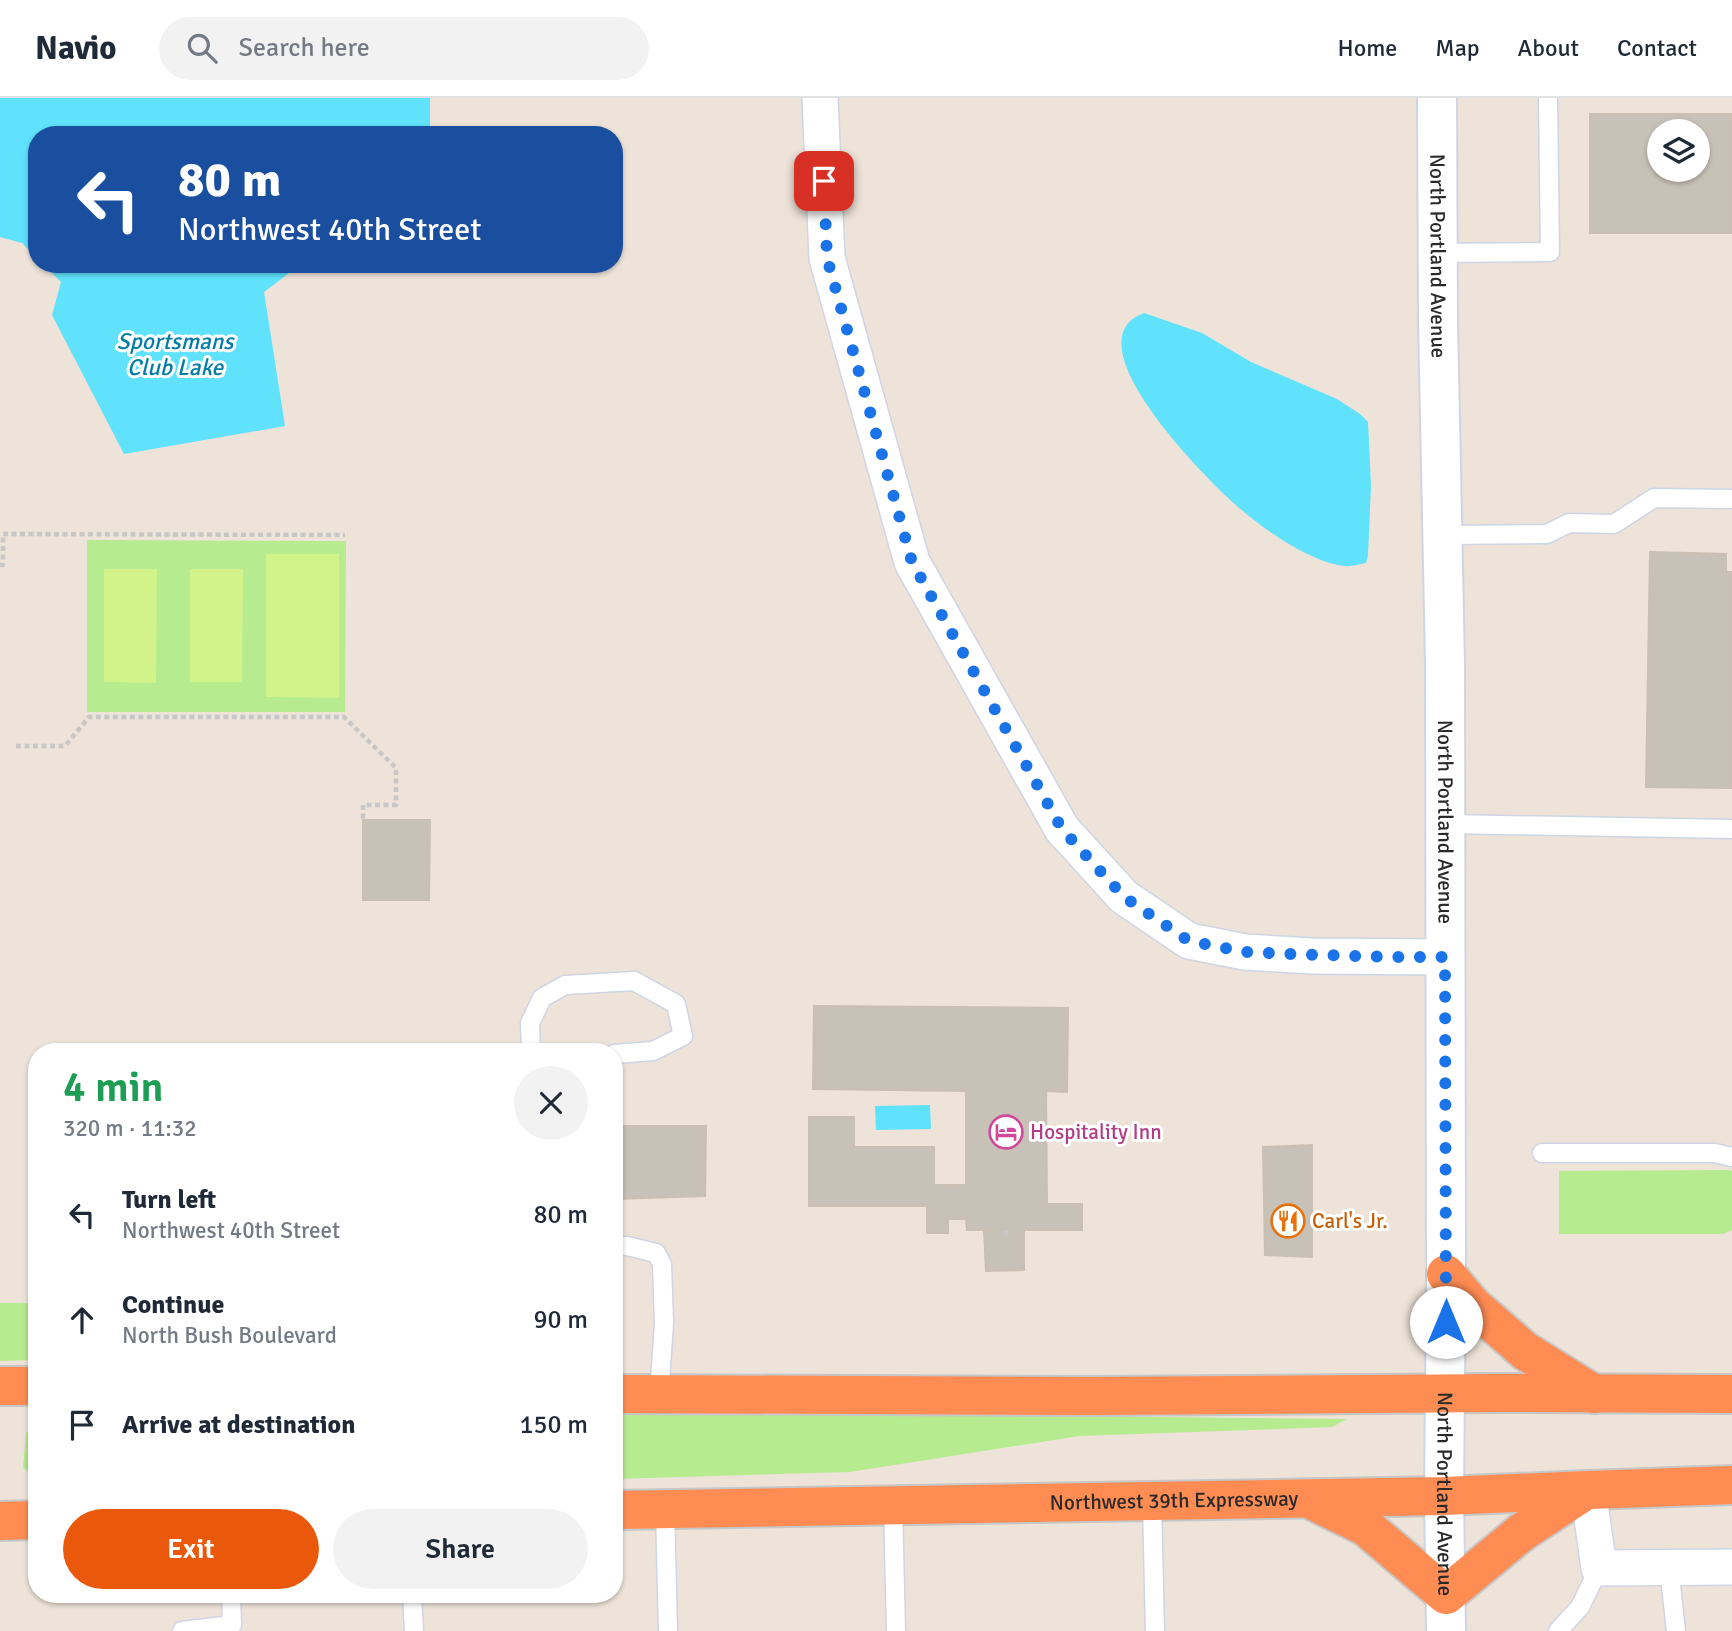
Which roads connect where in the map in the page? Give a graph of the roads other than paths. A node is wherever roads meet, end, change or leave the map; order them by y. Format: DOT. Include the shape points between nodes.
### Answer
graph roads {
  1 [pos="820,98"];
  2 [pos="1437,98"];
  3 [pos="1548,98"];
  4 [pos="1438,253"];
  5 [pos="1732,499"];
  6 [pos="1443,535"];
  7 [pos="1446,824"];
  8 [pos="1732,829"];
  9 [pos="1445,957"];
  10 [pos="531,1043"];
  11 [pos="623,1053"];
  12 [pos="1542,1153"];
  13 [pos="1732,1157"];
  14 [pos="623,1245"];
  15 [pos="1446,1274"];
  16 [pos="0,1386"];
  17 [pos="28,1387"];
  18 [pos="623,1394"];
  19 [pos="1445,1394"];
  20 [pos="1594,1394"];
  21 [pos="1732,1394"];
  22 [pos="659,1395"];
  23 [pos="1732,1485"];
  24 [pos="1588,1490"];
  25 [pos="1444,1496"];
  26 [pos="1306,1499"];
  27 [pos="1152,1501"];
  28 [pos="893,1505"];
  29 [pos="623,1510"];
  30 [pos="665,1510"];
  31 [pos="28,1520"];
  32 [pos="0,1521"];
  33 [pos="1732,1567"];
  34 [pos="1599,1568"];
  35 [pos="1669,1568"];
  36 [pos="232,1603"];
  37 [pos="412,1603"];
  38 [pos="1446,1613"];
  39 [pos="236,1628"];
  40 [pos="182,1631"];
  41 [pos="414,1631"];
  42 [pos="668,1631"];
  43 [pos="896,1631"];
  44 [pos="1155,1631"];
  45 [pos="1558,1631"];
  46 [pos="1676,1631"];
  1 -- 9 [label="street" via="827,258 912,562 1062,829 1124,897 1189,941 1245,952"];
  2 -- 4 [label="main road, North Portland Avenue"];
  3 -- 4 [label="lane" via="1550,252"];
  4 -- 6 [label="main road, North Portland Avenue"];
  5 -- 6 [label="lane" via="1654,498 1614,524 1569,523 1547,534"];
  6 -- 7 [label="main road, North Portland Avenue"];
  7 -- 8 [label="lane"];
  7 -- 9 [label="main road, North Portland Avenue"];
  9 -- 15 [label="main road, North Portland Avenue"];
  10 -- 11 [label="lane" via="530,1023 542,998 565,985 634,981 676,1004 683,1035 653,1051"];
  12 -- 13 [label="lane" via="1715,1153"];
  14 -- 22 [label="lane" via="656,1253 662,1264"];
  15 -- 19 [label="main road, North Portland Avenue"];
  15 -- 20 [label="highway" via="1472,1305 1525,1351"];
  16 -- 17 [label="highway"];
  18 -- 22 [label="highway"];
  19 -- 20 [label="highway"];
  19 -- 22 [label="highway"];
  19 -- 25 [label="main road, North Portland Avenue"];
  20 -- 21 [label="highway"];
  23 -- 24 [label="highway, Northwest 39th Expressway"];
  24 -- 25 [label="highway, Northwest 39th Expressway"];
  24 -- 34 [label="street"];
  24 -- 38 [label="highway" via="1522,1532"];
  25 -- 26 [label="highway, Northwest 39th Expressway"];
  25 -- 38 [label="main road, North Portland Avenue"];
  26 -- 27 [label="highway, Northwest 39th Expressway"];
  26 -- 38 [label="highway" via="1366,1527"];
  27 -- 28 [label="highway, Northwest 39th Expressway"];
  27 -- 44 [label="lane"];
  28 -- 30 [label="highway, Northwest 39th Expressway"];
  28 -- 43 [label="lane"];
  29 -- 30 [label="highway, Northwest 39th Expressway"];
  30 -- 42 [label="lane"];
  31 -- 32 [label="highway"];
  33 -- 35 [label="street"];
  34 -- 35 [label="street"];
  34 -- 45 [label="lane" via="1580,1607"];
  35 -- 46 [label="lane"];
  36 -- 39 [label="lane"];
  37 -- 41 [label="lane"];
  39 -- 40 [label="lane"];
}
